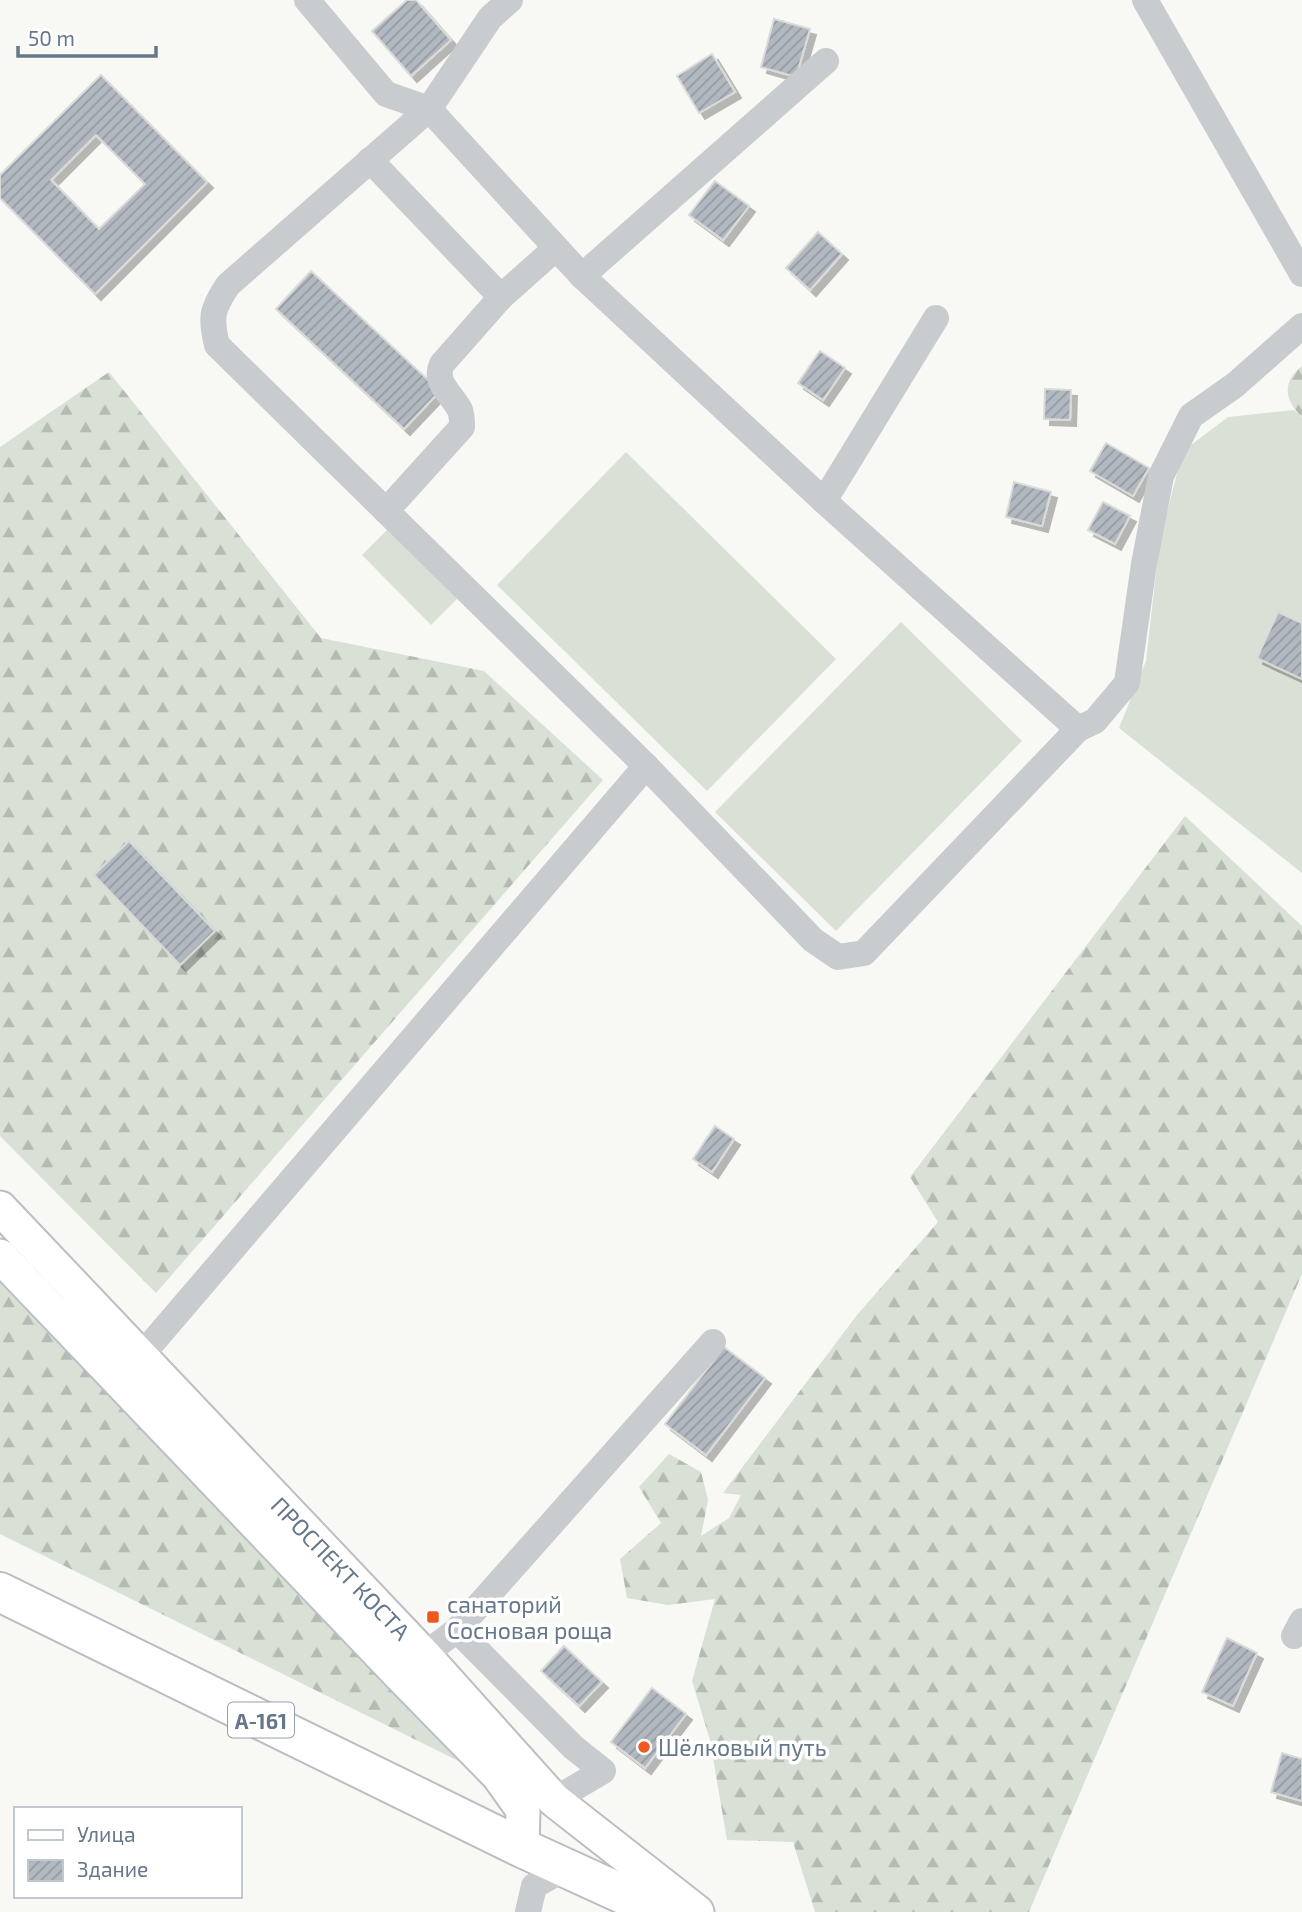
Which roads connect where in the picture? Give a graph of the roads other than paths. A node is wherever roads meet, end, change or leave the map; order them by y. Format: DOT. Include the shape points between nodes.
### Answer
graph roads {
  1 [pos="307,0"];
  2 [pos="1145,0"];
  3 [pos="493,6"];
  4 [pos="826,61"];
  5 [pos="429,109"];
  6 [pos="370,160"];
  7 [pos="556,248"];
  8 [pos="1302,274"];
  9 [pos="582,276"];
  10 [pos="500,297"];
  11 [pos="936,318"];
  12 [pos="1302,326"];
  13 [pos="824,501"];
  14 [pos="386,511"];
  15 [pos="1078,729"];
  16 [pos="646,766"];
  17 [pos="0,1208"];
  18 [pos="0,1256"];
  19 [pos="713,1342"];
  20 [pos="140,1357"];
  21 [pos="0,1592"];
  22 [pos="457,1630"];
  23 [pos="413,1666"];
  24 [pos="554,1800"];
  25 [pos="522,1848"];
  26 [pos="566,1868"];
  27 [pos="528,1912"];
  28 [pos="662,1912"];
  29 [pos="697,1912"];
  1 -- 5 [label="street" via="386,94"];
  2 -- 8 [label="street"];
  3 -- 5 [label="street"];
  4 -- 9 [label="street"];
  5 -- 6 [label="street"];
  5 -- 7 [label="street"];
  6 -- 10 [label="street"];
  6 -- 14 [label="street" via="228,285 215,305 212,327 217,345"];
  7 -- 9 [label="street"];
  7 -- 10 [label="street"];
  9 -- 13 [label="street"];
  10 -- 14 [label="street" via="439,371 442,386 461,412 462,427"];
  11 -- 13 [label="street"];
  12 -- 15 [label="street" via="1235,385 1191,416 1160,476 1127,683 1095,721"];
  13 -- 15 [label="street"];
  14 -- 16 [label="street"];
  15 -- 16 [label="street" via="864,953 838,957 813,940"];
  16 -- 20 [label="street"];
  17 -- 20 [label="main road, ПРОСПЕКТ КОСТА"];
  18 -- 23 [label="main road, ПРОСПЕКТ КОСТА"];
  19 -- 22 [label="street"];
  20 -- 23 [label="main road, ПРОСПЕКТ КОСТА"];
  21 -- 25 [label="highway, А-161"];
  22 -- 23 [label="street"];
  22 -- 24 [label="street" via="573,1747 609,1776"];
  23 -- 24 [label="main road, ПРОСПЕКТ КОСТА"];
  23 -- 25 [label="main road, ПРОСПЕКТ КОСТА" via="523,1810"];
  24 -- 26 [label="main road" via="566,1847"];
  24 -- 29 [label="main road, ПРОСПЕКТ КОСТА"];
  25 -- 26 [label="highway, А-161"];
  26 -- 27 [label="street" via="534,1886"];
  26 -- 28 [label="highway, А-161"];
}
